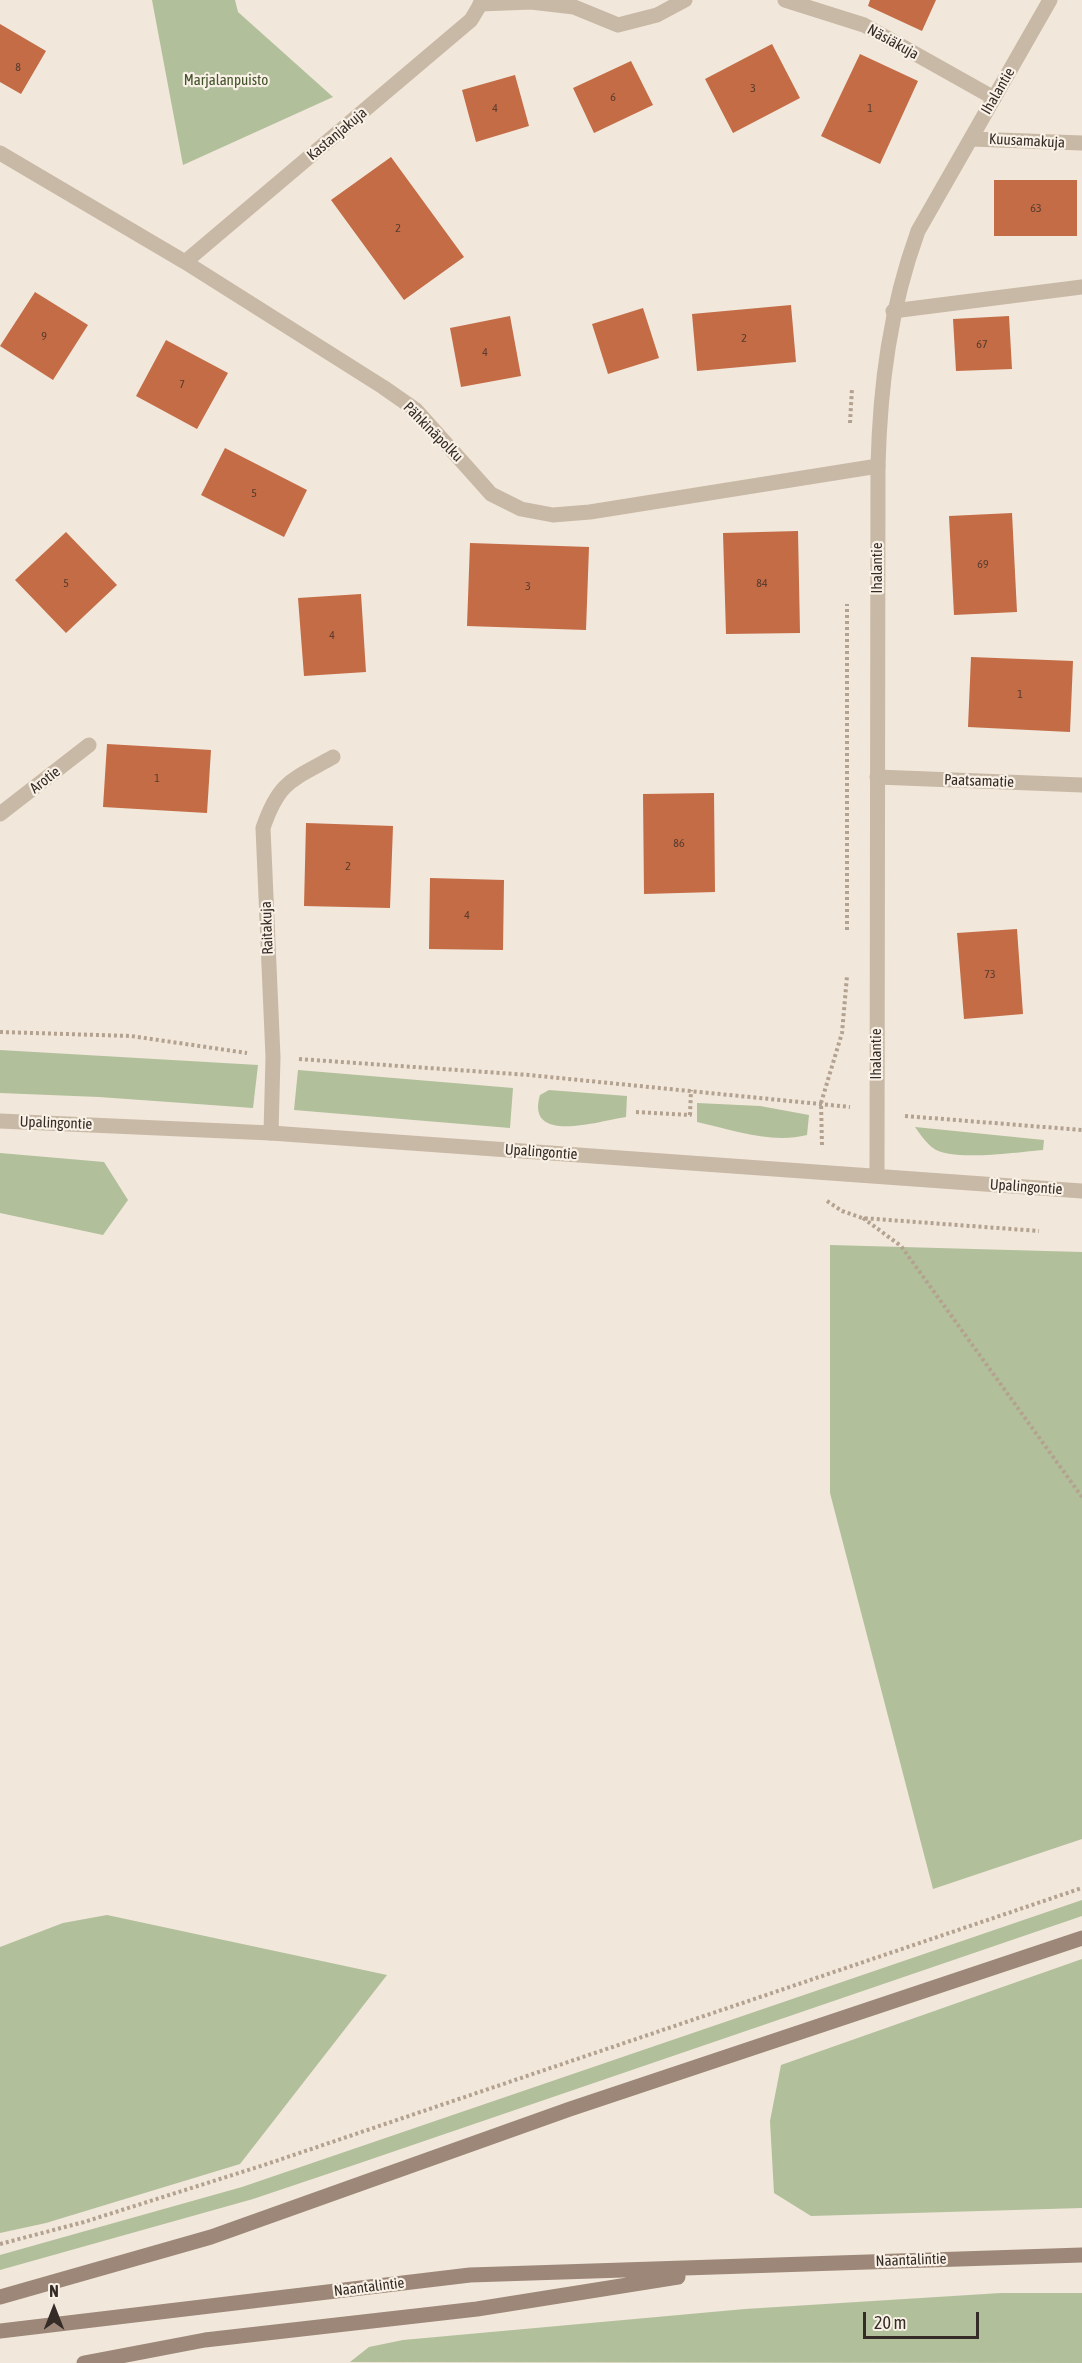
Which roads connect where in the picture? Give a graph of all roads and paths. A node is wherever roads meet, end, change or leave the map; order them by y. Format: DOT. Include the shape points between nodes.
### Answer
graph roads {
  1 [pos="685,0"];
  2 [pos="785,0"];
  3 [pos="1050,0"];
  4 [pos="481,2"];
  5 [pos="994,98"];
  6 [pos="971,139"];
  7 [pos="1082,144"];
  8 [pos="0,153"];
  9 [pos="184,262"];
  10 [pos="1082,287"];
  11 [pos="893,311"];
  12 [pos="878,466"];
  13 [pos="89,745"];
  14 [pos="333,758"];
  15 [pos="877,777"];
  16 [pos="1082,785"];
  17 [pos="0,814"];
  18 [pos="0,1032"];
  19 [pos="273,1057"];
  20 [pos="691,1090"];
  21 [pos="636,1112"];
  22 [pos="876,1112"];
  23 [pos="0,1121"];
  24 [pos="1082,1130"];
  25 [pos="271,1133"];
  26 [pos="877,1176"];
  27 [pos="1082,1191"];
  28 [pos="823,1198"];
  29 [pos="862,1218"];
  30 [pos="1039,1231"];
  31 [pos="1082,1497"];
  32 [pos="1082,1888"];
  33 [pos="1082,1938"];
  34 [pos="0,2244"];
  35 [pos="1082,2255"];
  36 [pos="740,2267"];
  37 [pos="0,2297"];
  38 [pos="0,2331"];
  39 [pos="84,2363"];
  1 -- 4 [label="street" via="657,15 618,25 574,7"];
  2 -- 5 [label="street, Näsiäkuja" via="864,26"];
  3 -- 5 [label="street, Ihalantie"];
  4 -- 9 [label="street, Kastanjakuja" via="471,20"];
  5 -- 6 [label="street, Ihalantie"];
  6 -- 7 [label="street, Kuusamakuja"];
  6 -- 11 [label="street, Ihalantie" via="918,231"];
  8 -- 9 [label="street, Pähkinäpolku"];
  9 -- 12 [label="street, Pähkinäpolku" via="416,410 491,494 521,509 553,515 590,512"];
  10 -- 11 [label="street"];
  11 -- 12 [label="street, Ihalantie" via="885,356"];
  12 -- 15 [label="street, Ihalantie"];
  13 -- 17 [label="street, Arotie"];
  14 -- 19 [label="street, Raitakuja" via="291,781 273,799 263,828"];
  15 -- 16 [label="street, Paatsamatie"];
  15 -- 22 [label="street, Ihalantie"];
  18 -- 19 [label="path" via="131,1036"];
  19 -- 20 [label="path"];
  19 -- 25 [label="street, Raitakuja"];
  20 -- 21 [label="path" via="690,1115"];
  20 -- 22 [label="path" via="821,1102"];
  22 -- 24 [label="path" via="921,1119"];
  22 -- 26 [label="street, Ihalantie"];
  23 -- 25 [label="street, Upalingontie"];
  25 -- 26 [label="street, Upalingontie"];
  26 -- 27 [label="street, Upalingontie"];
  28 -- 29 [label="path"];
  29 -- 30 [label="path"];
  29 -- 31 [label="path" via="901,1246"];
  32 -- 34 [label="path" via="264,2165 84,2222"];
  33 -- 37 [label="main road" via="570,2109 211,2237"];
  35 -- 36 [label="main road, Naantalintie"];
  36 -- 38 [label="main road, Naantalintie" via="470,2275"];
  36 -- 39 [label="main road, Naantalintie" via="477,2309 205,2340"];
}
